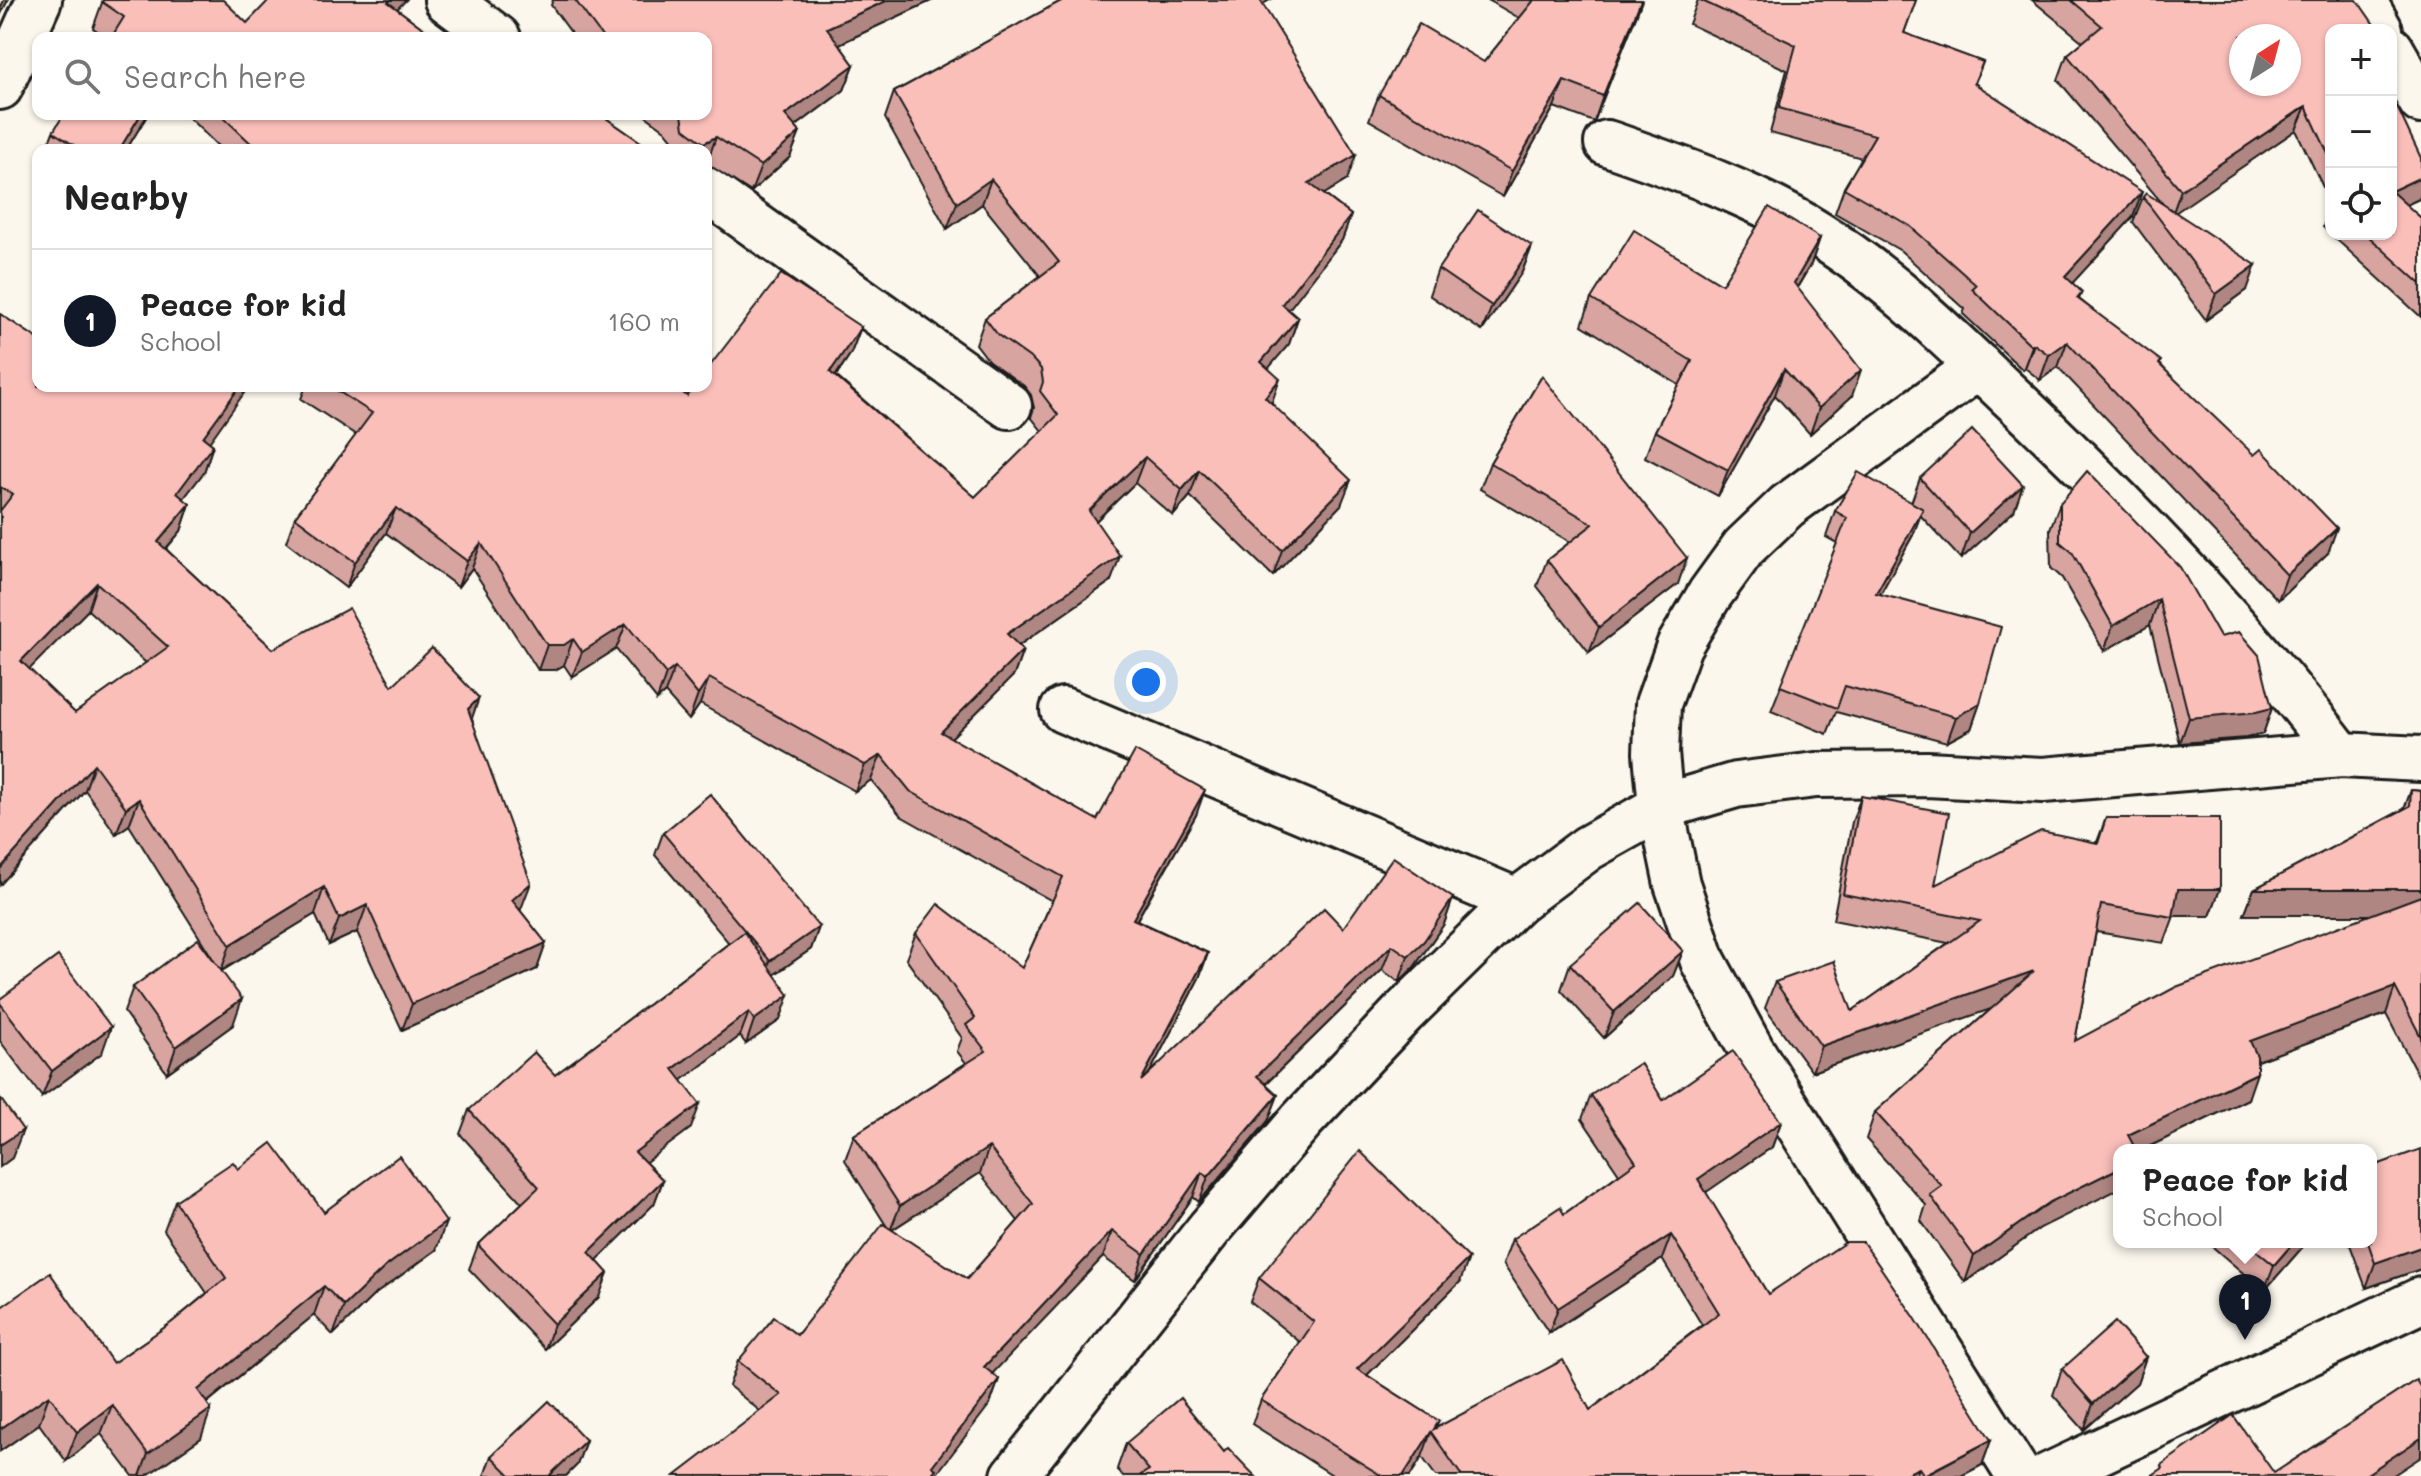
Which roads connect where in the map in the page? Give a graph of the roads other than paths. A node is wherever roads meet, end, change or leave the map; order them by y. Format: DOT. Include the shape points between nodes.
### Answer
graph roads {
  1 [pos="39,0"];
  2 [pos="447,0"];
  3 [pos="2363,0"];
  4 [pos="2377,24"];
  5 [pos="490,32"];
  6 [pos="2397,59"];
  7 [pos="0,87"];
  8 [pos="2421,101"];
  9 [pos="1607,143"];
  10 [pos="712,194"];
  11 [pos="1979,366"];
  12 [pos="1009,406"];
  13 [pos="1063,710"];
  14 [pos="2341,755"];
  15 [pos="2421,759"];
  16 [pos="1661,807"];
  17 [pos="1517,901"];
  18 [pos="2421,1300"];
  19 [pos="1014,1476"];
  20 [pos="2019,1476"];
  21 [pos="2048,1476"];
  1 -- 7 [label="street"];
  2 -- 5 [label="street"];
  3 -- 4 [label="street"];
  6 -- 8 [label="street"];
  9 -- 11 [label="street" via="1687,171 1817,233 1877,276"];
  10 -- 12 [label="street"];
  11 -- 14 [label="street" via="2225,614"];
  11 -- 16 [label="street" via="1787,506 1744,547 1710,594 1679,646 1658,704"];
  13 -- 17 [label="street"];
  14 -- 15 [label="street"];
  14 -- 16 [label="street" via="2043,780 1816,775 1736,785"];
  16 -- 17 [label="street" via="1588,848"];
  16 -- 20 [label="street" via="1677,884 1703,961 1760,1064"];
  17 -- 19 [label="street" via="1302,1120"];
  18 -- 21 [label="street"];
}
